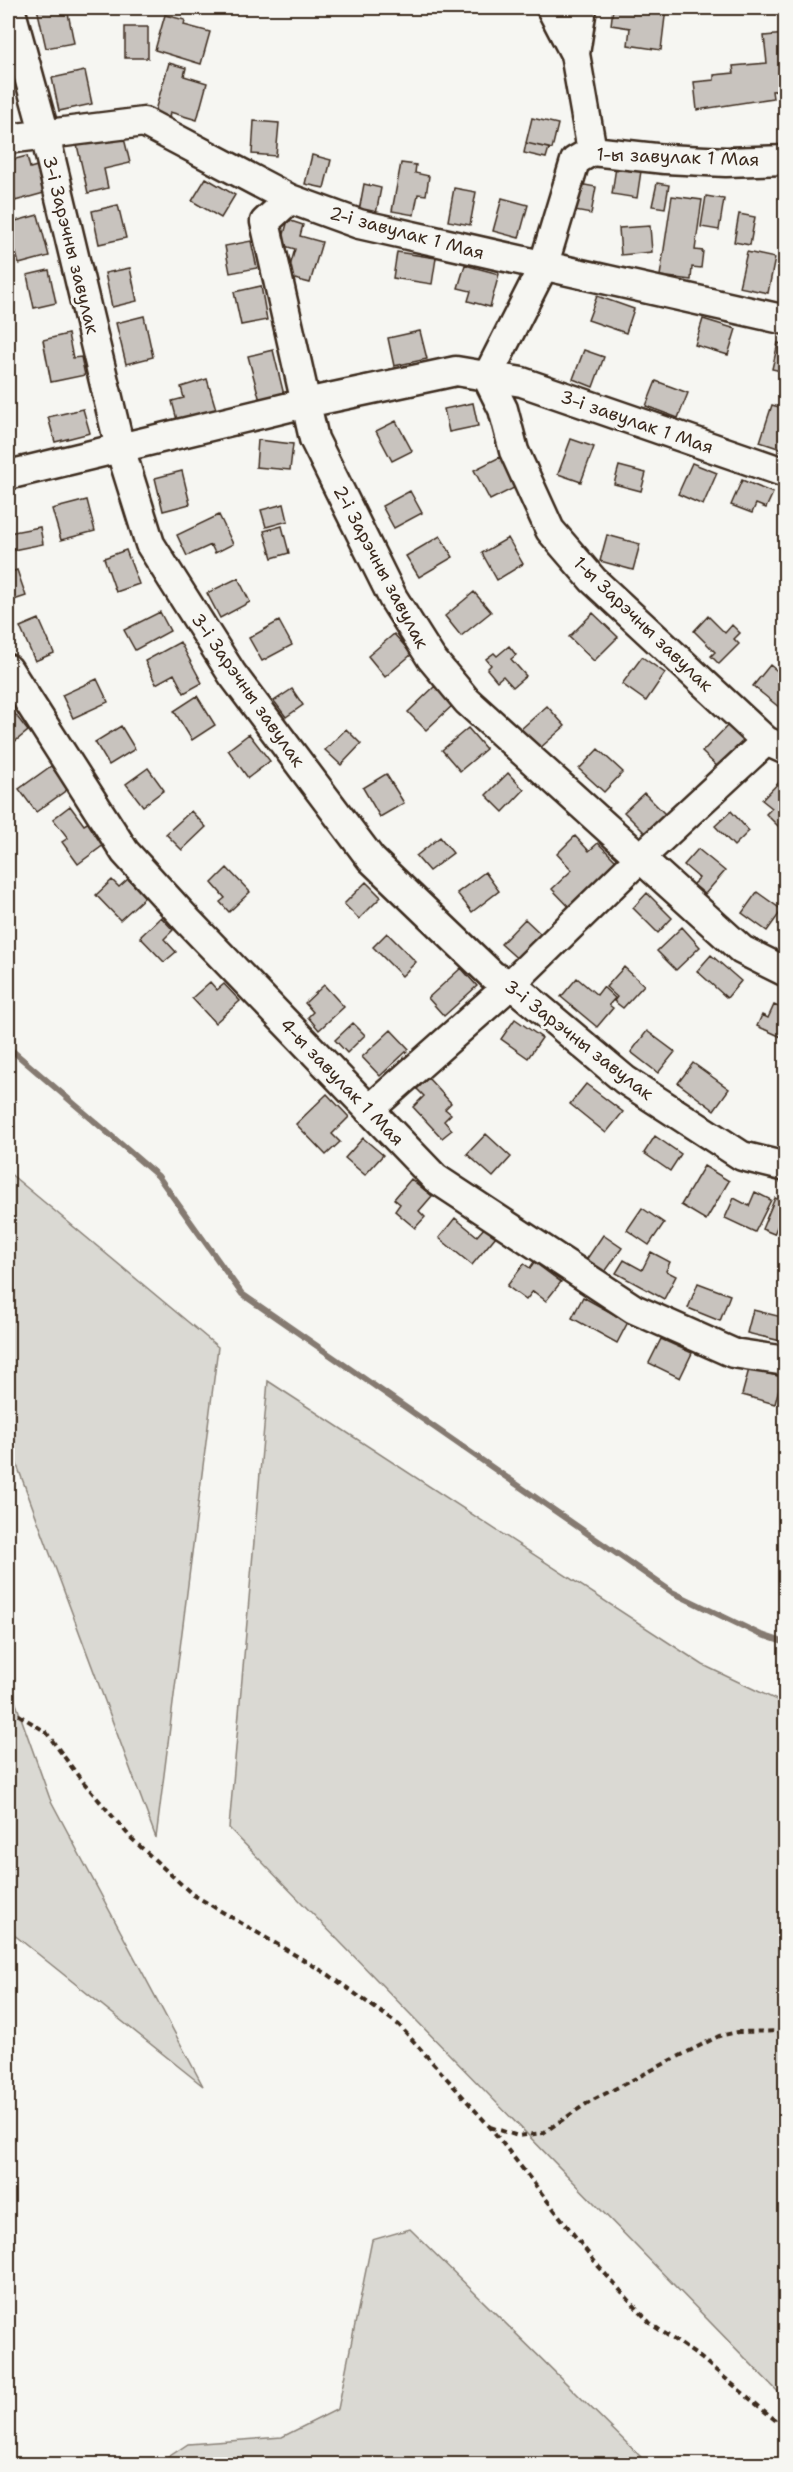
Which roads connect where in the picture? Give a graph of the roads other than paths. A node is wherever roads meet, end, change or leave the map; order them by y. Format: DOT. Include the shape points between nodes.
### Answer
graph roads {
  1 [pos="10,8"];
  2 [pos="551,8"];
  3 [pos="582,8"];
  4 [pos="575,54"];
  5 [pos="45,135"];
  6 [pos="8,139"];
  7 [pos="592,151"];
  8 [pos="786,160"];
  9 [pos="290,199"];
  10 [pos="543,267"];
  11 [pos="786,320"];
  12 [pos="487,377"];
  13 [pos="306,403"];
  14 [pos="120,448"];
  15 [pos="786,472"];
  16 [pos="8,475"];
  17 [pos="8,669"];
  18 [pos="776,746"];
  19 [pos="640,858"];
  20 [pos="786,972"];
  21 [pos="512,984"];
  22 [pos="369,1110"];
  23 [pos="786,1167"];
  24 [pos="786,1361"];
  1 -- 5 [label="street, 3-і Зарэчны завулак"];
  2 -- 4 [label="street"];
  3 -- 4 [label="street"];
  4 -- 7 [label="street"];
  5 -- 6 [label="street, 2-і завулак 1 Мая"];
  5 -- 9 [label="street, 2-і завулак 1 Мая" via="144,122"];
  5 -- 14 [label="street, 3-і Зарэчны завулак"];
  7 -- 8 [label="street, 1-ы завулак 1 Мая" via="726,162"];
  7 -- 10 [label="street, 1-ы завулак 1 Мая" via="575,161"];
  9 -- 10 [label="street, 2-і завулак 1 Мая" via="359,225"];
  9 -- 13 [label="street, 2-і Зарэчны завулак" via="265,222"];
  10 -- 11 [label="street, 2-і завулак 1 Мая"];
  10 -- 12 [label="street, 1-ы завулак 1 Мая"];
  12 -- 13 [label="street, 3-і завулак 1 Мая" via="456,371"];
  12 -- 15 [label="street, 3-і завулак 1 Мая" via="522,382"];
  12 -- 18 [label="street, 1-ы Зарэчны завулак" via="503,409 514,451 550,530 593,580"];
  13 -- 14 [label="street, 3-і завулак 1 Мая"];
  13 -- 19 [label="street, 2-і Зарэчны завулак" via="314,439 348,511 393,598 431,658 467,701"];
  14 -- 16 [label="street, 3-і завулак 1 Мая"];
  14 -- 21 [label="street, 3-і Зарэчны завулак" via="150,544 232,674 371,859 493,976"];
  17 -- 22 [label="street, 4-ы завулак 1 Мая" via="125,852"];
  18 -- 19 [label="street"];
  19 -- 20 [label="street, 2-і Зарэчны завулак" via="742,950"];
  19 -- 21 [label="street"];
  21 -- 22 [label="street"];
  21 -- 23 [label="street, 3-і Зарэчны завулак" via="625,1080 742,1156"];
  22 -- 24 [label="street, 4-ы завулак 1 Мая" via="435,1178 634,1309 733,1353"];
}
